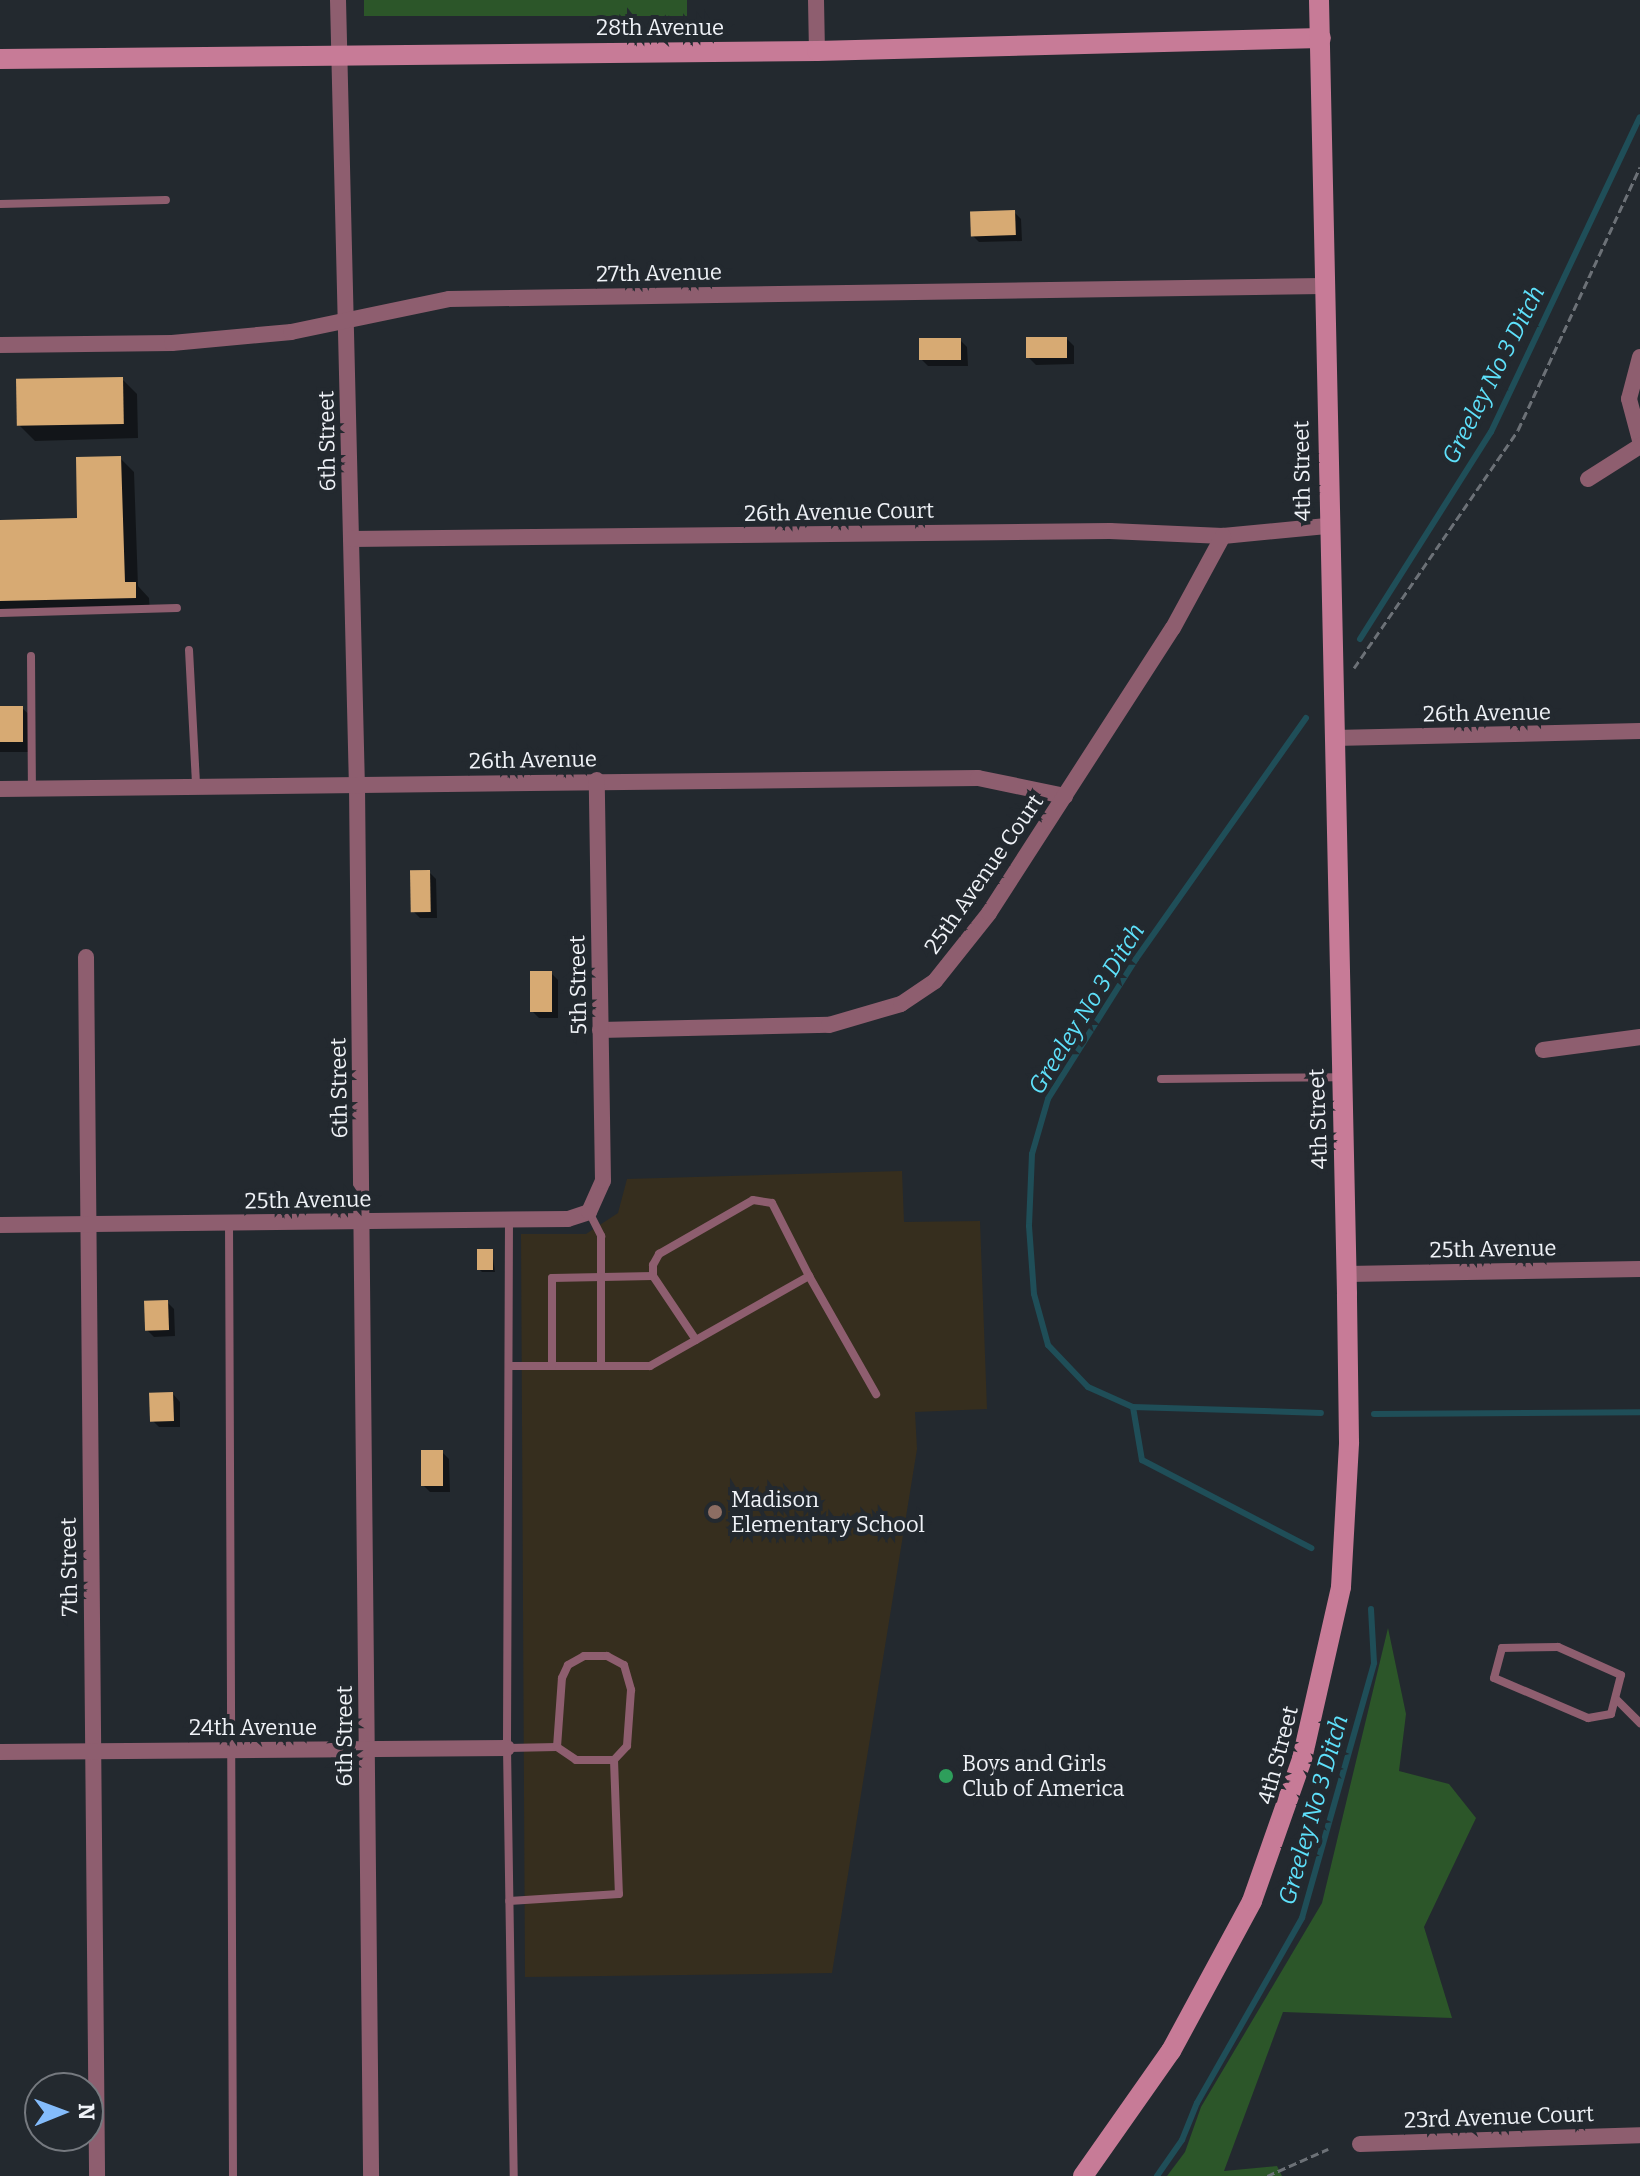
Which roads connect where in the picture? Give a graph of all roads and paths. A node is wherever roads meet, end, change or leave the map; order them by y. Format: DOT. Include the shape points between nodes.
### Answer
graph roads {
  1 [pos="338,0"];
  2 [pos="816,0"];
  3 [pos="1319,0"];
  4 [pos="1321,38"];
  5 [pos="817,51"];
  6 [pos="340,55"];
  7 [pos="0,59"];
  8 [pos="1640,167"];
  9 [pos="166,200"];
  10 [pos="0,204"];
  11 [pos="1323,286"];
  12 [pos="346,319"];
  13 [pos="0,345"];
  14 [pos="1640,357"];
  15 [pos="1640,440"];
  16 [pos="1640,446"];
  17 [pos="1588,479"];
  18 [pos="1327,526"];
  19 [pos="1223,536"];
  20 [pos="351,539"];
  21 [pos="177,608"];
  22 [pos="0,613"];
  23 [pos="189,650"];
  24 [pos="31,656"];
  25 [pos="1359,667"];
  26 [pos="1640,731"];
  27 [pos="1334,738"];
  28 [pos="597,780"];
  29 [pos="196,785"];
  30 [pos="357,786"];
  31 [pos="0,789"];
  32 [pos="32,789"];
  33 [pos="1065,796"];
  34 [pos="86,957"];
  35 [pos="600,1030"];
  36 [pos="1640,1037"];
  37 [pos="1543,1050"];
  38 [pos="1341,1077"];
  39 [pos="1161,1079"];
  40 [pos="589,1212"];
  41 [pos="509,1219"];
  42 [pos="362,1221"];
  43 [pos="229,1222"];
  44 [pos="87,1224"];
  45 [pos="0,1225"];
  46 [pos="1640,1269"];
  47 [pos="1347,1274"];
  48 [pos="653,1276"];
  49 [pos="809,1276"];
  50 [pos="601,1277"];
  51 [pos="696,1340"];
  52 [pos="509,1366"];
  53 [pos="552,1366"];
  54 [pos="601,1366"];
  55 [pos="876,1394"];
  56 [pos="1617,1700"];
  57 [pos="1640,1723"];
  58 [pos="557,1747"];
  59 [pos="507,1748"];
  60 [pos="367,1749"];
  61 [pos="231,1750"];
  62 [pos="0,1752"];
  63 [pos="93,1752"];
  64 [pos="614,1760"];
  65 [pos="509,1901"];
  66 [pos="1640,2135"];
  67 [pos="1360,2144"];
  68 [pos="1328,2149"];
  69 [pos="97,2176"];
  70 [pos="233,2176"];
  71 [pos="371,2176"];
  72 [pos="514,2176"];
  73 [pos="1083,2176"];
  74 [pos="1267,2176"];
  1 -- 6 [label="street, 6th Street"];
  2 -- 5 [label="street"];
  3 -- 4 [label="main road, 4th Street"];
  4 -- 5 [label="main road, 28th Avenue"];
  4 -- 11 [label="main road, 4th Street"];
  5 -- 6 [label="main road, 28th Avenue"];
  6 -- 7 [label="main road, 28th Avenue"];
  6 -- 12 [label="street, 6th Street"];
  8 -- 25 [label="path" via="1518,430"];
  9 -- 10 [label="lane"];
  11 -- 12 [label="street, 27th Avenue" via="449,299"];
  11 -- 18 [label="main road, 4th Street"];
  12 -- 13 [label="street, 27th Avenue" via="166,350"];
  12 -- 20 [label="street, 6th Street"];
  14 -- 15 [label="street" via="1629,399"];
  16 -- 17 [label="street"];
  18 -- 19 [label="street, 26th Avenue Court"];
  18 -- 27 [label="main road, 4th Street"];
  19 -- 20 [label="street, 26th Avenue Court" via="1110,531"];
  19 -- 33 [label="street, 25th Avenue Court" via="1173,628"];
  20 -- 30 [label="street, 6th Street"];
  21 -- 22 [label="lane"];
  23 -- 29 [label="lane"];
  24 -- 32 [label="lane"];
  26 -- 27 [label="street, 26th Avenue"];
  27 -- 38 [label="main road, 4th Street"];
  28 -- 30 [label="street, 26th Avenue"];
  28 -- 33 [label="street, 26th Avenue" via="978,778"];
  28 -- 35 [label="street, 5th Street"];
  29 -- 30 [label="street, 26th Avenue"];
  29 -- 32 [label="street, 26th Avenue"];
  30 -- 42 [label="street, 6th Street"];
  31 -- 32 [label="street, 26th Avenue"];
  33 -- 35 [label="street, 25th Avenue Court" via="962,952 935,981 901,1004 829,1025"];
  34 -- 44 [label="street, 7th Street"];
  35 -- 40 [label="street, 5th Street" via="601,1189"];
  36 -- 37 [label="street"];
  38 -- 39 [label="lane"];
  38 -- 47 [label="main road, 4th Street"];
  40 -- 41 [label="street, 25th Avenue" via="568,1219"];
  40 -- 50 [label="lane" via="601,1236"];
  41 -- 42 [label="street, 25th Avenue"];
  41 -- 52 [label="lane"];
  42 -- 43 [label="street, 25th Avenue"];
  42 -- 60 [label="street, 6th Street"];
  43 -- 44 [label="street, 25th Avenue"];
  43 -- 61 [label="lane"];
  44 -- 45 [label="street, 25th Avenue"];
  44 -- 63 [label="street, 7th Street"];
  46 -- 47 [label="street, 25th Avenue"];
  47 -- 73 [label="main road, 4th Street" via="1344,1551 1337,1611 1284,1823 1252,1901 1171,2051"];
  48 -- 49 [label="lane" via="659,1254 753,1200 772,1203"];
  48 -- 50 [label="lane"];
  48 -- 51 [label="lane"];
  49 -- 51 [label="lane"];
  49 -- 55 [label="lane"];
  50 -- 53 [label="lane" via="552,1278"];
  50 -- 54 [label="lane"];
  51 -- 54 [label="lane" via="650,1366"];
  52 -- 53 [label="lane"];
  52 -- 59 [label="lane"];
  53 -- 54 [label="lane"];
  56 -- 56 [label="lane" via="1621,1675 1558,1647 1502,1648 1493,1668 1494,1678 1588,1718 1611,1714"];
  56 -- 57 [label="lane"];
  58 -- 59 [label="lane"];
  58 -- 64 [label="lane" via="576,1760"];
  58 -- 64 [label="lane" via="562,1678 568,1665 584,1656 607,1656 624,1665 631,1690 627,1746"];
  59 -- 60 [label="street, 24th Avenue"];
  59 -- 65 [label="lane"];
  60 -- 61 [label="street, 24th Avenue"];
  60 -- 71 [label="street, 6th Street"];
  61 -- 63 [label="street, 24th Avenue"];
  61 -- 70 [label="lane"];
  62 -- 63 [label="street, 24th Avenue"];
  63 -- 69 [label="street, 7th Street"];
  64 -- 65 [label="lane" via="619,1894"];
  65 -- 72 [label="lane"];
  66 -- 67 [label="street, 23rd Avenue Court"];
  68 -- 74 [label="path"];
}
